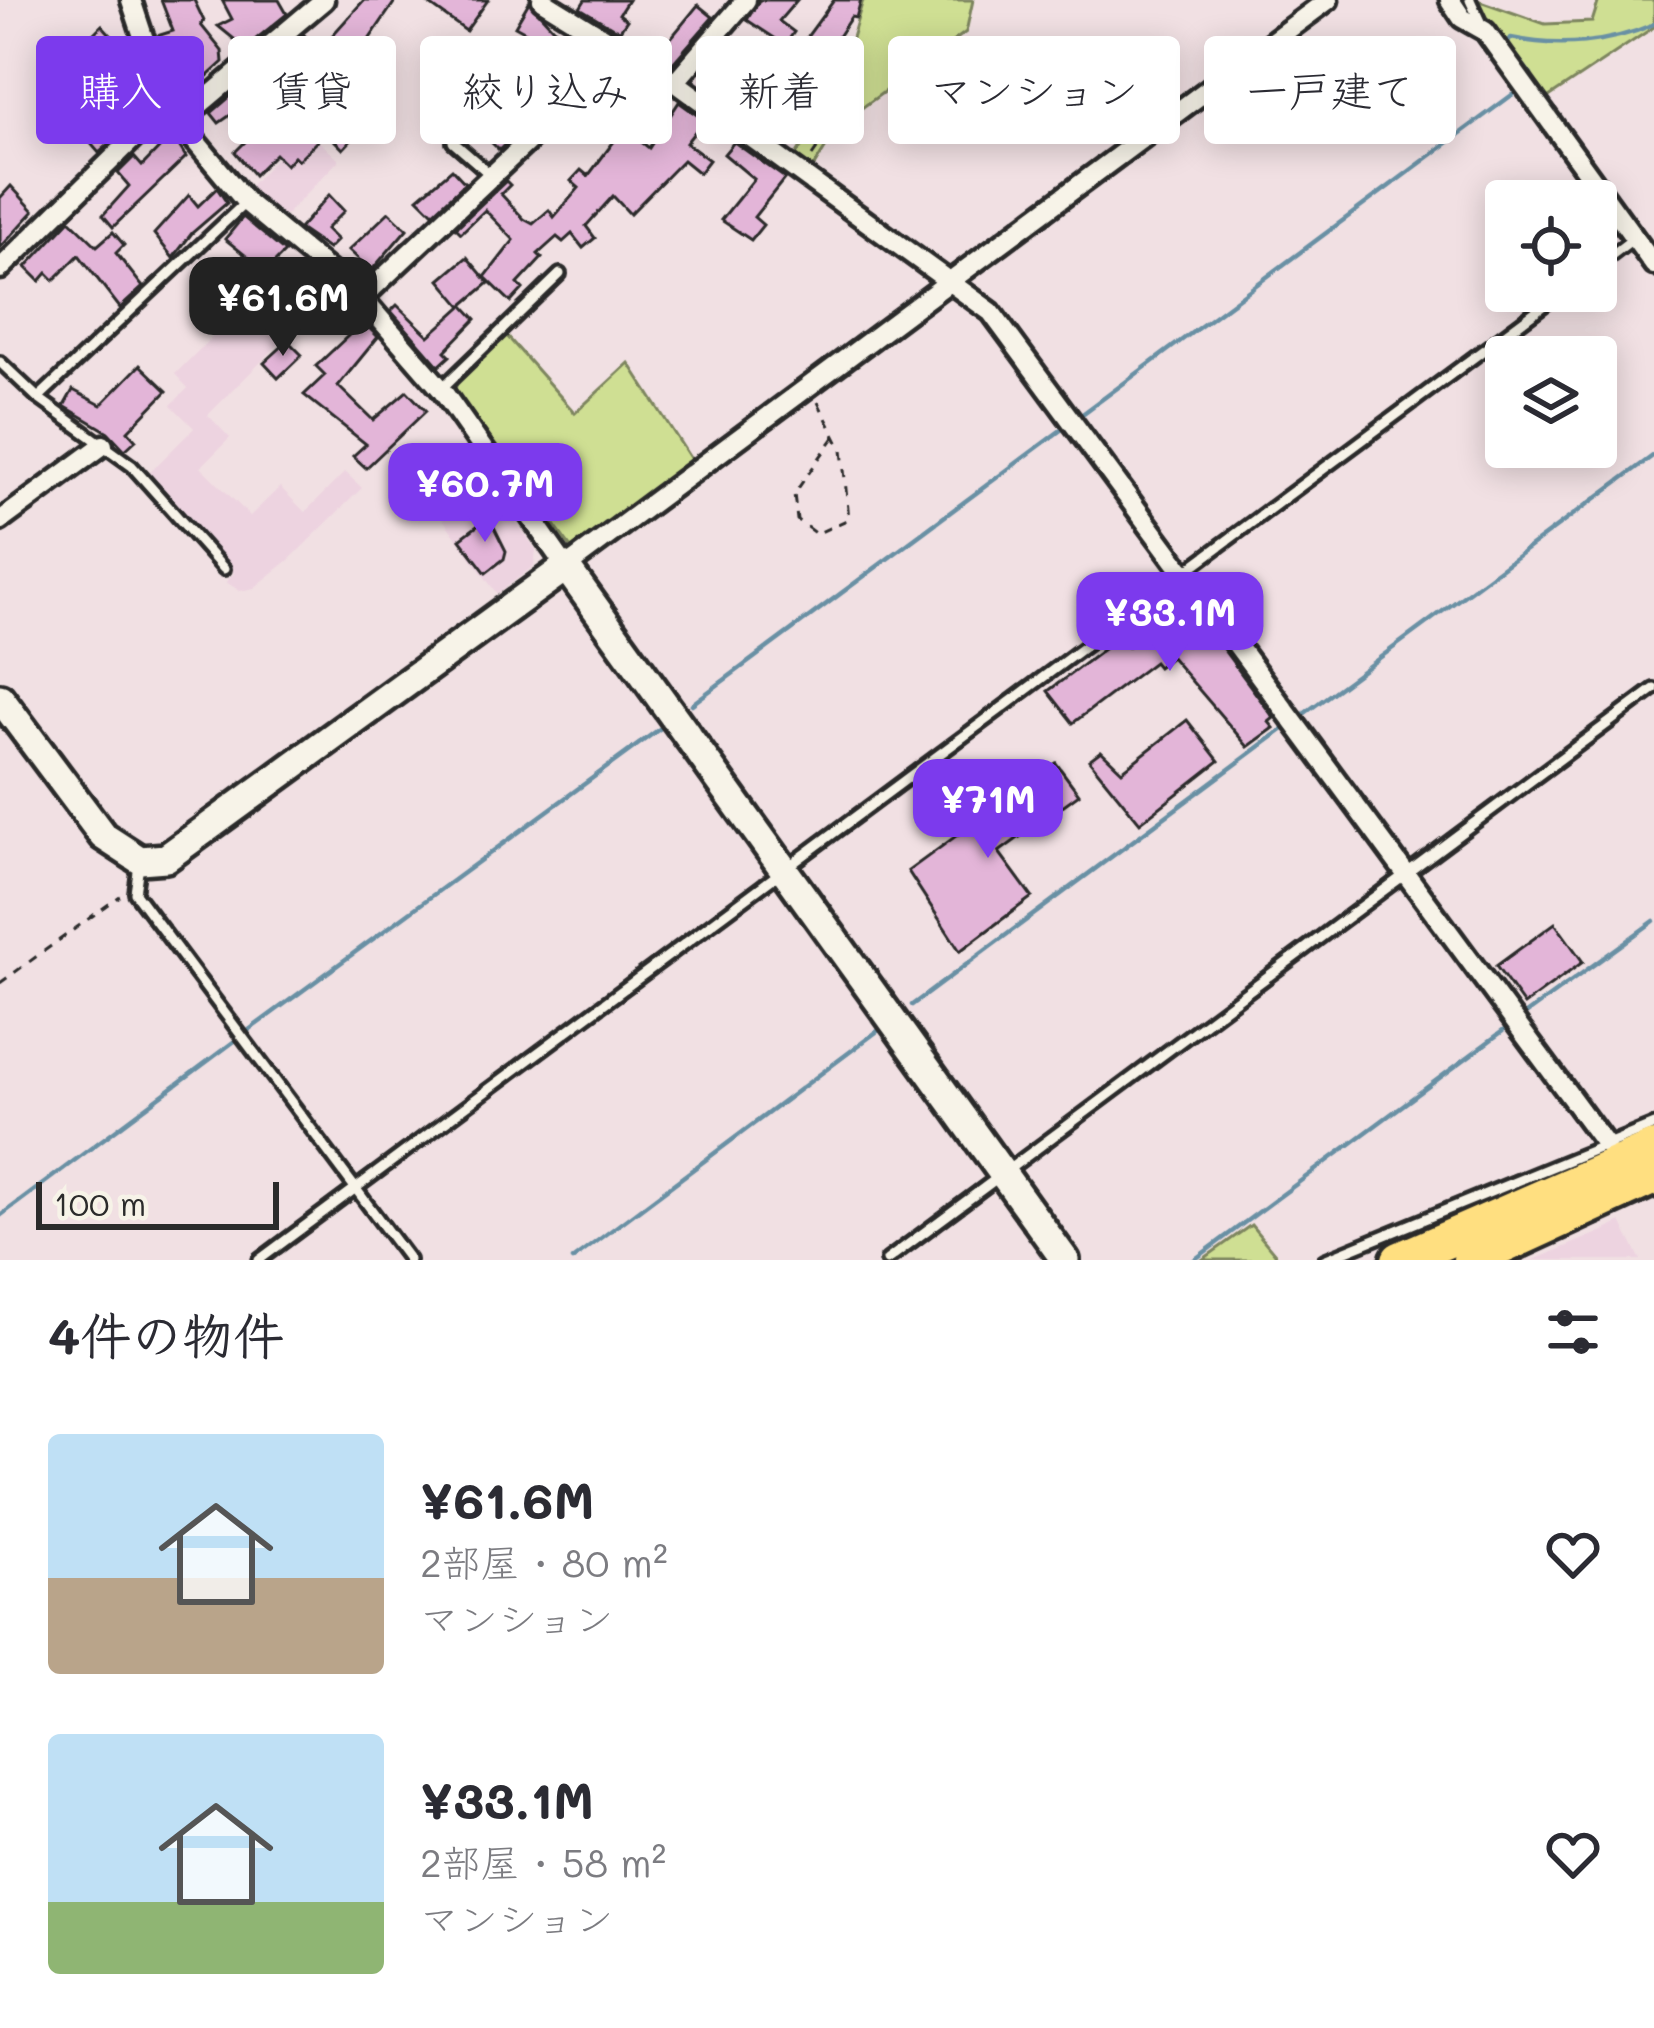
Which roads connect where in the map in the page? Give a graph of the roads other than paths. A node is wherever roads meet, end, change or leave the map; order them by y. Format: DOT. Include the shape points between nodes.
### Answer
graph roads {
  1 [pos="130,0"];
  2 [pos="324,0"];
  3 [pos="542,0"];
  4 [pos="746,0"];
  5 [pos="1328,0"];
  6 [pos="1450,0"];
  7 [pos="1470,0"];
  8 [pos="1485,32"];
  9 [pos="142,36"];
  10 [pos="604,36"];
  11 [pos="672,80"];
  12 [pos="675,82"];
  13 [pos="204,102"];
  14 [pos="128,144"];
  15 [pos="202,144"];
  16 [pos="455,144"];
  17 [pos="525,144"];
  18 [pos="492,176"];
  19 [pos="246,202"];
  20 [pos="1634,238"];
  21 [pos="1617,251"];
  22 [pos="1654,265"];
  23 [pos="0,269"];
  24 [pos="560,274"];
  25 [pos="950,279"];
  26 [pos="362,298"];
  27 [pos="1535,312"];
  28 [pos="0,362"];
  29 [pos="441,389"];
  30 [pos="38,398"];
  31 [pos="103,445"];
  32 [pos="0,521"];
  33 [pos="566,567"];
  34 [pos="224,569"];
  35 [pos="1185,571"];
  36 [pos="1654,689"];
  37 [pos="0,698"];
  38 [pos="785,869"];
  39 [pos="1409,872"];
  40 [pos="137,874"];
  41 [pos="1654,1125"];
  42 [pos="1606,1145"];
  43 [pos="1005,1173"];
  44 [pos="1649,1177"];
  45 [pos="354,1189"];
  46 [pos="1480,1258"];
  47 [pos="259,1260"];
  48 [pos="409,1260"];
  49 [pos="887,1260"];
  50 [pos="1065,1260"];
  51 [pos="1324,1260"];
  52 [pos="1400,1260"];
  1 -- 9 [label="street"];
  2 -- 13 [label="street"];
  3 -- 10 [label="street"];
  4 -- 12 [label="street"];
  5 -- 25 [label="street"];
  6 -- 8 [label="street"];
  7 -- 8 [label="lane"];
  8 -- 20 [label="street"];
  11 -- 12 [label="street"];
  12 -- 25 [label="street"];
  14 -- 23 [label="street"];
  15 -- 19 [label="street"];
  16 -- 18 [label="lane"];
  17 -- 18 [label="street"];
  18 -- 26 [label="street"];
  19 -- 26 [label="street"];
  19 -- 30 [label="lane"];
  20 -- 21 [label="lane"];
  20 -- 22 [label="street"];
  24 -- 29 [label="lane"];
  25 -- 33 [label="street"];
  25 -- 35 [label="street" via="1007,329"];
  26 -- 29 [label="street"];
  27 -- 35 [label="lane"];
  28 -- 30 [label="lane"];
  29 -- 33 [label="street"];
  30 -- 31 [label="lane"];
  31 -- 32 [label="street"];
  31 -- 34 [label="lane" via="132,466"];
  33 -- 38 [label="street"];
  33 -- 40 [label="street"];
  35 -- 38 [label="lane"];
  35 -- 39 [label="street"];
  36 -- 39 [label="lane"];
  37 -- 40 [label="street"];
  38 -- 43 [label="street"];
  38 -- 45 [label="lane"];
  39 -- 42 [label="street"];
  39 -- 43 [label="lane"];
  40 -- 45 [label="lane"];
  41 -- 42 [label="lane"];
  42 -- 51 [label="lane"];
  43 -- 49 [label="lane"];
  43 -- 50 [label="street"];
  44 -- 46 [label="highway"];
  44 -- 52 [label="highway"];
  45 -- 47 [label="lane"];
  45 -- 48 [label="lane"];
}
